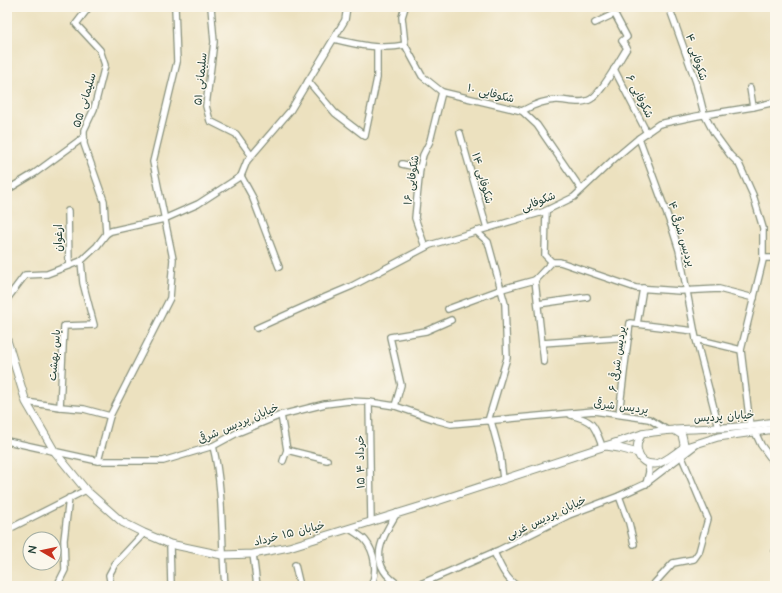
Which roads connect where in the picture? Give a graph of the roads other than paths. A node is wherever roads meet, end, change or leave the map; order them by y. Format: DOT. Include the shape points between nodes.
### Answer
graph roads {
  1 [pos="89,7"];
  2 [pos="175,7"];
  3 [pos="211,7"];
  4 [pos="347,7"];
  5 [pos="405,7"];
  6 [pos="611,7"];
  7 [pos="669,7"];
  8 [pos="614,14"];
  9 [pos="595,23"];
  10 [pos="334,39"];
  11 [pos="405,45"];
  12 [pos="377,47"];
  13 [pos="614,69"];
  14 [pos="308,81"];
  15 [pos="750,88"];
  16 [pos="442,92"];
  17 [pos="775,102"];
  18 [pos="753,107"];
  19 [pos="522,112"];
  20 [pos="704,114"];
  21 [pos="460,132"];
  22 [pos="647,133"];
  23 [pos="84,137"];
  24 [pos="639,138"];
  25 [pos="251,155"];
  26 [pos="402,164"];
  27 [pos="420,168"];
  28 [pos="241,176"];
  29 [pos="581,189"];
  30 [pos="7,190"];
  31 [pos="68,211"];
  32 [pos="546,211"];
  33 [pos="164,219"];
  34 [pos="487,228"];
  35 [pos="476,231"];
  36 [pos="106,234"];
  37 [pos="425,247"];
  38 [pos="763,258"];
  39 [pos="775,258"];
  40 [pos="81,261"];
  41 [pos="552,262"];
  42 [pos="69,266"];
  43 [pos="278,266"];
  44 [pos="535,280"];
  45 [pos="643,288"];
  46 [pos="502,289"];
  47 [pos="687,291"];
  48 [pos="587,297"];
  49 [pos="754,298"];
  50 [pos="7,299"];
  51 [pos="538,304"];
  52 [pos="448,309"];
  53 [pos="451,320"];
  54 [pos="637,324"];
  55 [pos="257,328"];
  56 [pos="694,331"];
  57 [pos="629,337"];
  58 [pos="696,339"];
  59 [pos="7,340"];
  60 [pos="542,343"];
  61 [pos="741,350"];
  62 [pos="544,362"];
  63 [pos="26,402"];
  64 [pos="369,402"];
  65 [pos="395,406"];
  66 [pos="60,407"];
  67 [pos="569,414"];
  68 [pos="619,414"];
  69 [pos="281,415"];
  70 [pos="110,416"];
  71 [pos="489,421"];
  72 [pos="775,422"];
  73 [pos="750,425"];
  74 [pos="719,428"];
  75 [pos="775,429"];
  76 [pos="671,430"];
  77 [pos="755,432"];
  78 [pos="642,434"];
  79 [pos="7,441"];
  80 [pos="212,446"];
  81 [pos="602,446"];
  82 [pos="287,450"];
  83 [pos="55,452"];
  84 [pos="682,452"];
  85 [pos="638,453"];
  86 [pos="327,460"];
  87 [pos="98,461"];
  88 [pos="283,461"];
  89 [pos="648,463"];
  90 [pos="775,475"];
  91 [pos="502,479"];
  92 [pos="646,484"];
  93 [pos="86,490"];
  94 [pos="619,496"];
  95 [pos="69,498"];
  96 [pos="397,513"];
  97 [pos="371,521"];
  98 [pos="350,529"];
  99 [pos="7,530"];
  100 [pos="144,533"];
  101 [pos="170,544"];
  102 [pos="634,544"];
  103 [pos="494,552"];
  104 [pos="775,552"];
  105 [pos="253,554"];
  106 [pos="222,555"];
  107 [pos="295,565"];
  108 [pos="775,575"];
  109 [pos="57,586"];
  110 [pos="111,586"];
  111 [pos="171,586"];
  112 [pos="225,586"];
  113 [pos="257,586"];
  114 [pos="300,586"];
  115 [pos="371,586"];
  116 [pos="401,586"];
  117 [pos="416,586"];
  118 [pos="517,586"];
  119 [pos="652,586"];
  1 -- 23 [label="street, سلیمانی ۵۵" via="76,24 100,50 105,65"];
  2 -- 33 [label="street" via="177,62 153,162"];
  3 -- 25 [label="street, سلیمانی ۵۱" via="214,42 206,106 210,122 236,134"];
  4 -- 10 [label="street" via="345,20"];
  5 -- 11 [label="street" via="402,17"];
  6 -- 8 [label="street"];
  7 -- 20 [label="street, شکوفایی ۴"];
  8 -- 9 [label="street"];
  8 -- 13 [label="street" via="627,37 622,41 627,48"];
  10 -- 12 [label="street" via="359,46"];
  10 -- 14 [label="street"];
  11 -- 12 [label="street"];
  11 -- 16 [label="street, شکوفایی ۱۰" via="422,76"];
  12 -- 14 [label="street" via="377,78 365,136 334,113"];
  13 -- 19 [label="street" via="591,100 556,100 532,106"];
  13 -- 22 [label="street, شکوفایی ۶"];
  14 -- 25 [label="street" via="290,111"];
  15 -- 18 [label="street"];
  16 -- 19 [label="street, شکوفایی ۱۰"];
  16 -- 27 [label="street, شکوفایی ۱۶" via="430,141"];
  17 -- 18 [label="street, شکوفایی"];
  18 -- 20 [label="street, شکوفایی"];
  19 -- 29 [label="street, شکوفایی ۱۰" via="537,125"];
  20 -- 22 [label="street, شکوفایی" via="659,124"];
  20 -- 38 [label="street, شکوفایی ۴" via="714,133 739,164 753,195 763,228"];
  21 -- 34 [label="street, شکوفایی ۱۴"];
  22 -- 24 [label="street, شکوفایی"];
  23 -- 30 [label="street"];
  23 -- 36 [label="street, سلیمانی ۵۵" via="84,144 104,201"];
  24 -- 29 [label="street, شکوفایی"];
  24 -- 47 [label="street, پردیس شرقی ۴" via="672,228"];
  25 -- 28 [label="street"];
  26 -- 27 [label="street"];
  27 -- 37 [label="street, شکوفایی ۱۶" via="415,218"];
  28 -- 33 [label="street" via="198,204"];
  28 -- 43 [label="street" via="252,196"];
  29 -- 32 [label="street, شکوفایی" via="574,197"];
  31 -- 42 [label="street, ارغوان"];
  32 -- 34 [label="street, شکوفایی"];
  32 -- 41 [label="street" via="545,255"];
  33 -- 36 [label="street"];
  33 -- 70 [label="street" via="173,259 170,298"];
  34 -- 35 [label="street, شکوفایی"];
  35 -- 37 [label="street, شکوفایی"];
  35 -- 46 [label="street" via="488,242"];
  36 -- 40 [label="street"];
  37 -- 55 [label="street, شکوفایی" via="352,286"];
  38 -- 39 [label="street"];
  38 -- 49 [label="street, شکوفایی ۴"];
  40 -- 42 [label="street"];
  40 -- 66 [label="street, یاس بهشت" via="83,283 94,324 64,326"];
  41 -- 44 [label="street"];
  41 -- 45 [label="street" via="560,262 636,288"];
  42 -- 50 [label="street" via="47,274 26,275"];
  44 -- 46 [label="street"];
  44 -- 51 [label="street"];
  45 -- 47 [label="street"];
  45 -- 54 [label="street, پردیس شرقی ۶"];
  46 -- 52 [label="street"];
  46 -- 71 [label="street" via="507,358"];
  47 -- 49 [label="street" via="720,289"];
  47 -- 56 [label="street, پردیس شرقی ۴"];
  48 -- 51 [label="street"];
  49 -- 61 [label="street, شکوفایی ۴"];
  51 -- 60 [label="street"];
  53 -- 65 [label="street" via="426,331 390,337 401,385"];
  54 -- 56 [label="street"];
  54 -- 57 [label="street, پردیس شرقی ۶" via="630,323"];
  56 -- 58 [label="street, پردیس شرقی ۴"];
  57 -- 60 [label="street"];
  57 -- 68 [label="street, پردیس شرقی ۶"];
  58 -- 61 [label="street"];
  58 -- 74 [label="street, پردیس شرقی ۴"];
  59 -- 63 [label="street, خیابان ۱۵ خرداد"];
  60 -- 62 [label="street"];
  61 -- 73 [label="street"];
  63 -- 66 [label="street"];
  63 -- 83 [label="street, خیابان ۱۵ خرداد"];
  64 -- 65 [label="street, خیابان پردیس شرقی"];
  64 -- 69 [label="street, خیابان پردیس شرقی" via="325,404"];
  64 -- 97 [label="street, ۱۵ خرداد ۴"];
  65 -- 71 [label="street, خیابان پردیس شرقی" via="451,424"];
  66 -- 70 [label="street" via="84,408"];
  67 -- 68 [label="street, پردیس شرقی" via="594,411"];
  67 -- 71 [label="street, خیابان پردیس شرقی"];
  67 -- 81 [label="street" via="588,421 595,427"];
  68 -- 76 [label="street, پردیس شرقی" via="649,419"];
  69 -- 80 [label="street, خیابان پردیس شرقی"];
  69 -- 82 [label="street"];
  70 -- 87 [label="street"];
  71 -- 91 [label="street" via="500,454"];
  72 -- 73 [label="street, خیابان پردیس"];
  73 -- 74 [label="street, خیابان پردیس"];
  74 -- 76 [label="street, خیابان پردیس"];
  75 -- 77 [label="street, خیابان پردیس"];
  76 -- 78 [label="street"];
  76 -- 84 [label="street" via="682,435"];
  77 -- 84 [label="street, خیابان پردیس" via="718,436"];
  77 -- 90 [label="street" via="774,464"];
  78 -- 81 [label="street, خیابان ۱۵ خرداد"];
  78 -- 85 [label="street" via="636,446"];
  79 -- 83 [label="street, خیابان پردیس شرقی"];
  80 -- 87 [label="street, خیابان پردیس شرقی" via="163,461"];
  80 -- 106 [label="street" via="216,460"];
  81 -- 85 [label="street"];
  81 -- 91 [label="street, خیابان ۱۵ خرداد"];
  82 -- 86 [label="street"];
  82 -- 88 [label="street"];
  83 -- 87 [label="street, خیابان پردیس شرقی"];
  83 -- 93 [label="street, خیابان ۱۵ خرداد"];
  84 -- 89 [label="street" via="662,462"];
  84 -- 92 [label="street, خیابان پردیس غربی"];
  84 -- 119 [label="street" via="708,519 699,552 694,559 673,563"];
  85 -- 89 [label="street"];
  89 -- 92 [label="street"];
  91 -- 96 [label="street, خیابان ۱۵ خرداد"];
  92 -- 94 [label="street, خیابان پردیس غربی"];
  93 -- 95 [label="street"];
  93 -- 100 [label="street, خیابان ۱۵ خرداد" via="122,522"];
  94 -- 102 [label="street"];
  94 -- 103 [label="street, خیابان پردیس غربی" via="569,514"];
  95 -- 99 [label="street"];
  95 -- 109 [label="street" via="64,540 65,570"];
  96 -- 97 [label="street, خیابان ۱۵ خرداد"];
  96 -- 116 [label="street" via="385,531 379,552 383,570"];
  97 -- 98 [label="street, خیابان ۱۵ خرداد"];
  98 -- 105 [label="street, خیابان ۱۵ خرداد" via="289,547"];
  98 -- 115 [label="street" via="365,540 372,553 375,571"];
  100 -- 101 [label="street, خیابان ۱۵ خرداد"];
  100 -- 110 [label="street" via="115,564 109,575"];
  101 -- 106 [label="street, خیابان ۱۵ خرداد"];
  101 -- 111 [label="street"];
  103 -- 117 [label="street, خیابان پردیس غربی"];
  103 -- 118 [label="street" via="503,572"];
  104 -- 108 [label="street"];
  105 -- 106 [label="street, خیابان ۱۵ خرداد"];
  105 -- 113 [label="street"];
  106 -- 112 [label="street"];
  107 -- 114 [label="street"];
}
